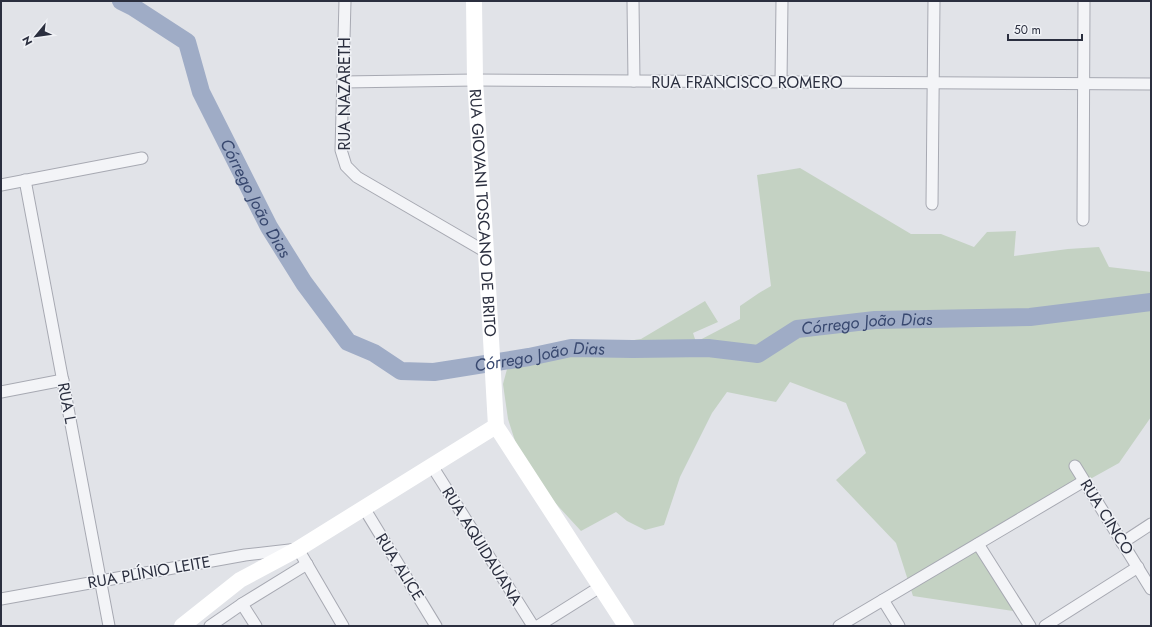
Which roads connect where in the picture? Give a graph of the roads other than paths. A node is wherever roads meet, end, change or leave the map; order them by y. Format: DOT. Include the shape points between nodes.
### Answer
graph roads {
  1 [pos="345,1"];
  2 [pos="474,1"];
  3 [pos="633,1"];
  4 [pos="782,1"];
  5 [pos="934,1"];
  6 [pos="1084,1"];
  7 [pos="475,80"];
  8 [pos="634,81"];
  9 [pos="343,82"];
  10 [pos="780,82"];
  11 [pos="933,83"];
  12 [pos="1084,84"];
  13 [pos="1151,84"];
  14 [pos="142,158"];
  15 [pos="25,180"];
  16 [pos="1,184"];
  17 [pos="932,204"];
  18 [pos="1084,220"];
  19 [pos="486,252"];
  20 [pos="62,380"];
  21 [pos="1,392"];
  22 [pos="496,426"];
  23 [pos="432,466"];
  24 [pos="1075,466"];
  25 [pos="1084,481"];
  26 [pos="364,508"];
  27 [pos="1151,524"];
  28 [pos="1122,543"];
  29 [pos="978,544"];
  30 [pos="298,549"];
  31 [pos="307,564"];
  32 [pos="1138,567"];
  33 [pos="100,580"];
  34 [pos="600,587"];
  35 [pos="1151,589"];
  36 [pos="1,599"];
  37 [pos="883,600"];
  38 [pos="242,604"];
  39 [pos="109,626"];
  40 [pos="182,626"];
  41 [pos="210,626"];
  42 [pos="256,626"];
  43 [pos="343,626"];
  44 [pos="436,626"];
  45 [pos="533,626"];
  46 [pos="538,626"];
  47 [pos="626,626"];
  48 [pos="839,626"];
  49 [pos="899,626"];
  50 [pos="1030,626"];
  51 [pos="1045,626"];
  1 -- 9 [label="street, RUA NAZARETH"];
  2 -- 7 [label="main road, RUA GIOVANI TOSCANO DE BRITO"];
  3 -- 8 [label="street"];
  4 -- 10 [label="street"];
  5 -- 11 [label="street"];
  6 -- 12 [label="street"];
  7 -- 8 [label="street, RUA FRANCISCO ROMERO"];
  7 -- 9 [label="street, RUA FRANCISCO ROMERO"];
  7 -- 19 [label="main road, RUA GIOVANI TOSCANO DE BRITO"];
  8 -- 10 [label="street, RUA FRANCISCO ROMERO"];
  9 -- 19 [label="street, RUA NAZARETH" via="341,150 346,166 357,177"];
  10 -- 11 [label="street, RUA FRANCISCO ROMERO"];
  11 -- 12 [label="street, RUA FRANCISCO ROMERO"];
  11 -- 17 [label="street"];
  12 -- 13 [label="street, RUA FRANCISCO ROMERO"];
  12 -- 18 [label="street"];
  14 -- 15 [label="street"];
  15 -- 16 [label="street"];
  15 -- 20 [label="street, RUA L"];
  19 -- 22 [label="main road, RUA GIOVANI TOSCANO DE BRITO"];
  20 -- 21 [label="street"];
  20 -- 33 [label="street, RUA L"];
  22 -- 23 [label="main road"];
  22 -- 34 [label="main road, RUA GIOVANI TOSCANO DE BRITO"];
  23 -- 26 [label="main road"];
  23 -- 45 [label="street, RUA AQUIDAUANA"];
  24 -- 25 [label="street, RUA CINCO"];
  25 -- 28 [label="street, RUA CINCO"];
  25 -- 29 [label="street"];
  26 -- 30 [label="main road"];
  26 -- 44 [label="street, RUA ALICE"];
  27 -- 28 [label="street"];
  28 -- 32 [label="street, RUA CINCO"];
  29 -- 37 [label="street"];
  29 -- 50 [label="street"];
  30 -- 31 [label="street"];
  30 -- 33 [label="street, RUA PLÍNIO LEITE" via="245,555"];
  30 -- 40 [label="main road" via="240,580"];
  31 -- 38 [label="street"];
  31 -- 43 [label="street"];
  32 -- 35 [label="street, RUA CINCO"];
  32 -- 51 [label="street"];
  33 -- 36 [label="street, RUA PLÍNIO LEITE"];
  33 -- 39 [label="street, RUA L"];
  34 -- 46 [label="street"];
  34 -- 47 [label="main road, RUA GIOVANI TOSCANO DE BRITO"];
  37 -- 48 [label="street"];
  37 -- 49 [label="street"];
  38 -- 41 [label="street"];
  38 -- 42 [label="street"];
}
